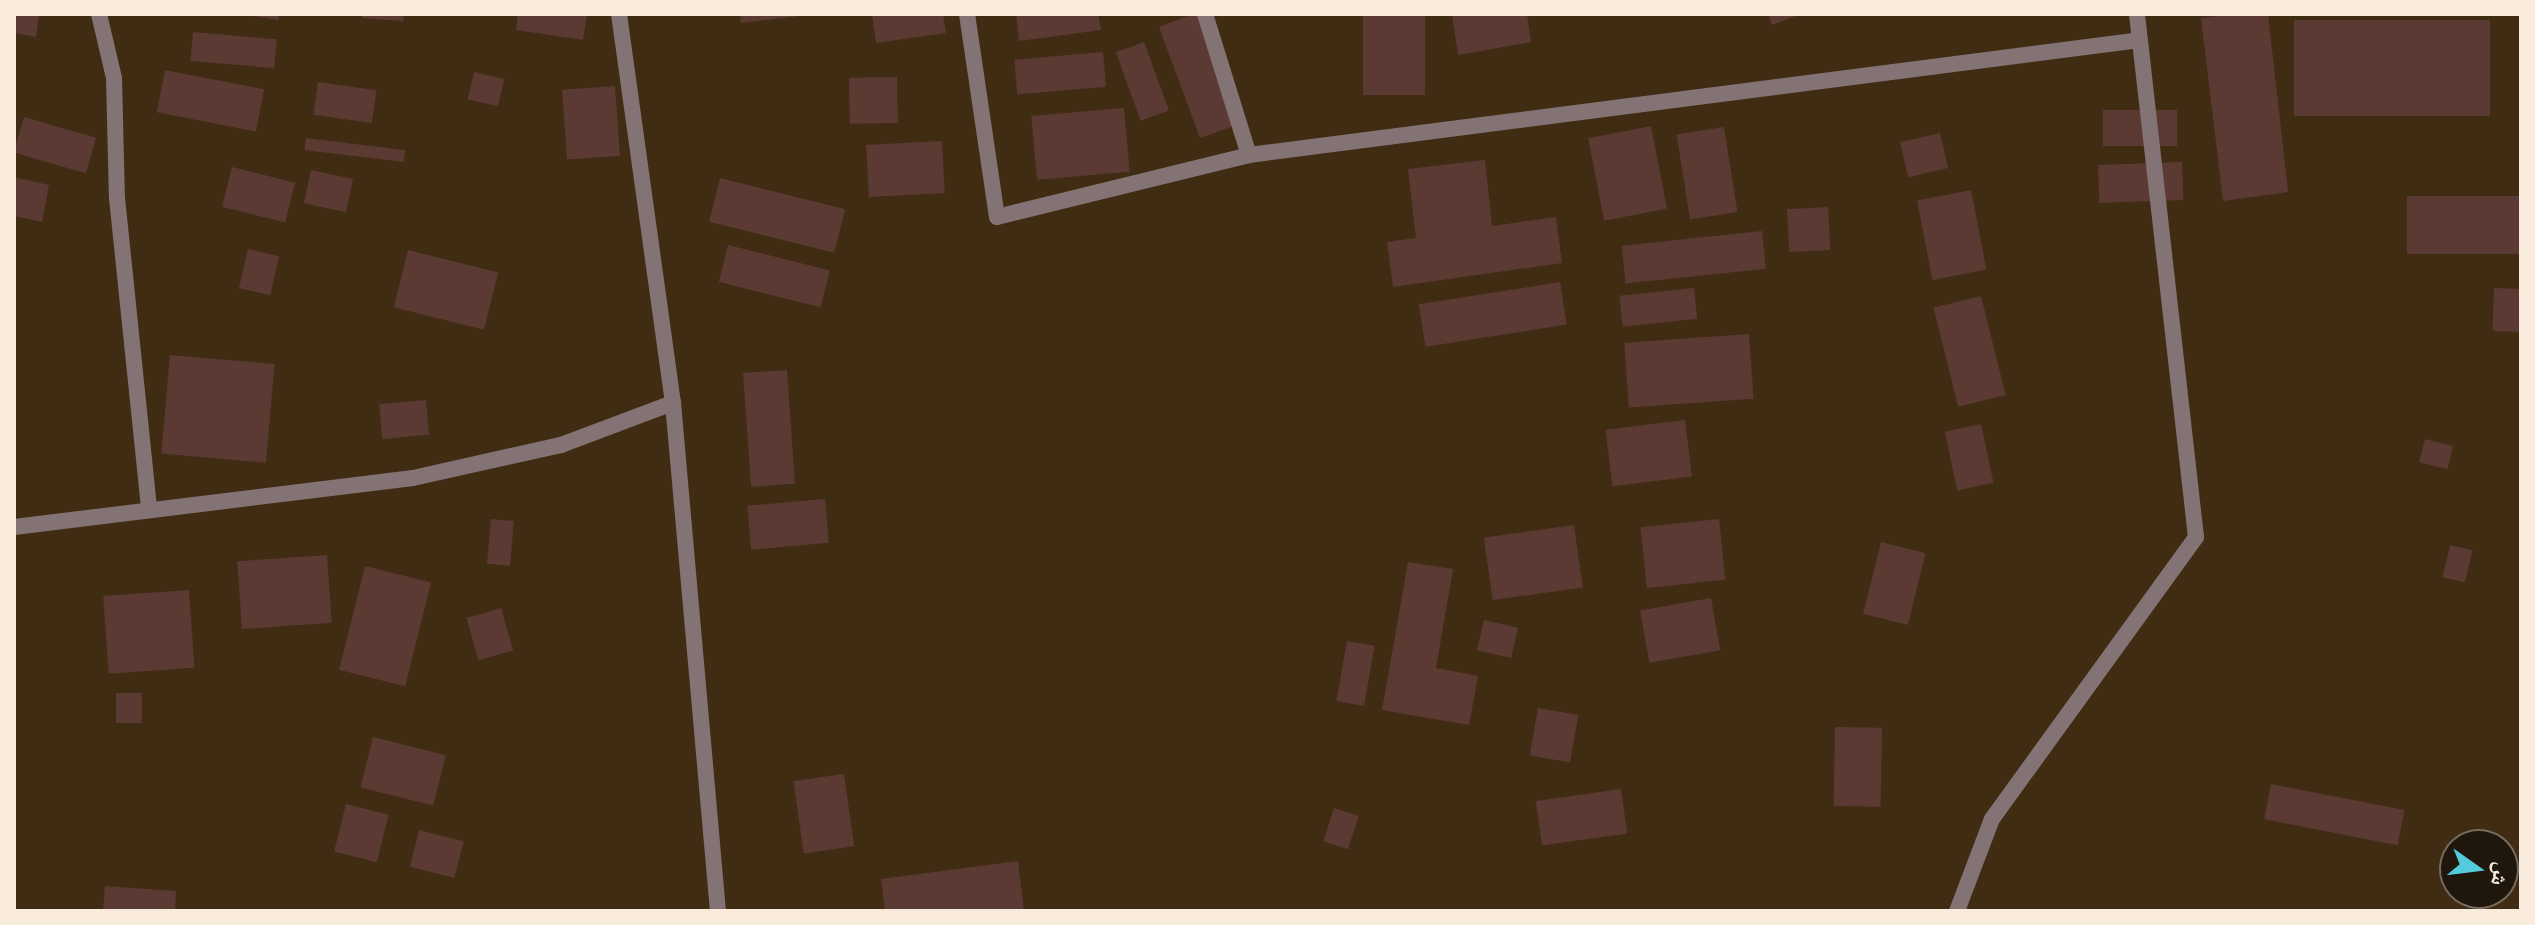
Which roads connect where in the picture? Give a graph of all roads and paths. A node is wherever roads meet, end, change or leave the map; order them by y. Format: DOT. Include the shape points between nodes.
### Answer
graph roads {
  1 [pos="99,14"];
  2 [pos="619,14"];
  3 [pos="967,14"];
  4 [pos="1205,14"];
  5 [pos="2137,14"];
  6 [pos="2140,40"];
  7 [pos="1249,155"];
  8 [pos="673,403"];
  9 [pos="149,510"];
  10 [pos="14,527"];
  11 [pos="718,911"];
  12 [pos="1957,911"];
  1 -- 9 [label="street" via="114,78 117,198"];
  2 -- 8 [label="street"];
  3 -- 7 [label="street" via="997,217"];
  4 -- 7 [label="street"];
  5 -- 6 [label="street"];
  6 -- 7 [label="street"];
  6 -- 12 [label="street" via="2196,537 1992,819"];
  8 -- 9 [label="street" via="561,445 413,478"];
  8 -- 11 [label="street"];
  9 -- 10 [label="street"];
}
